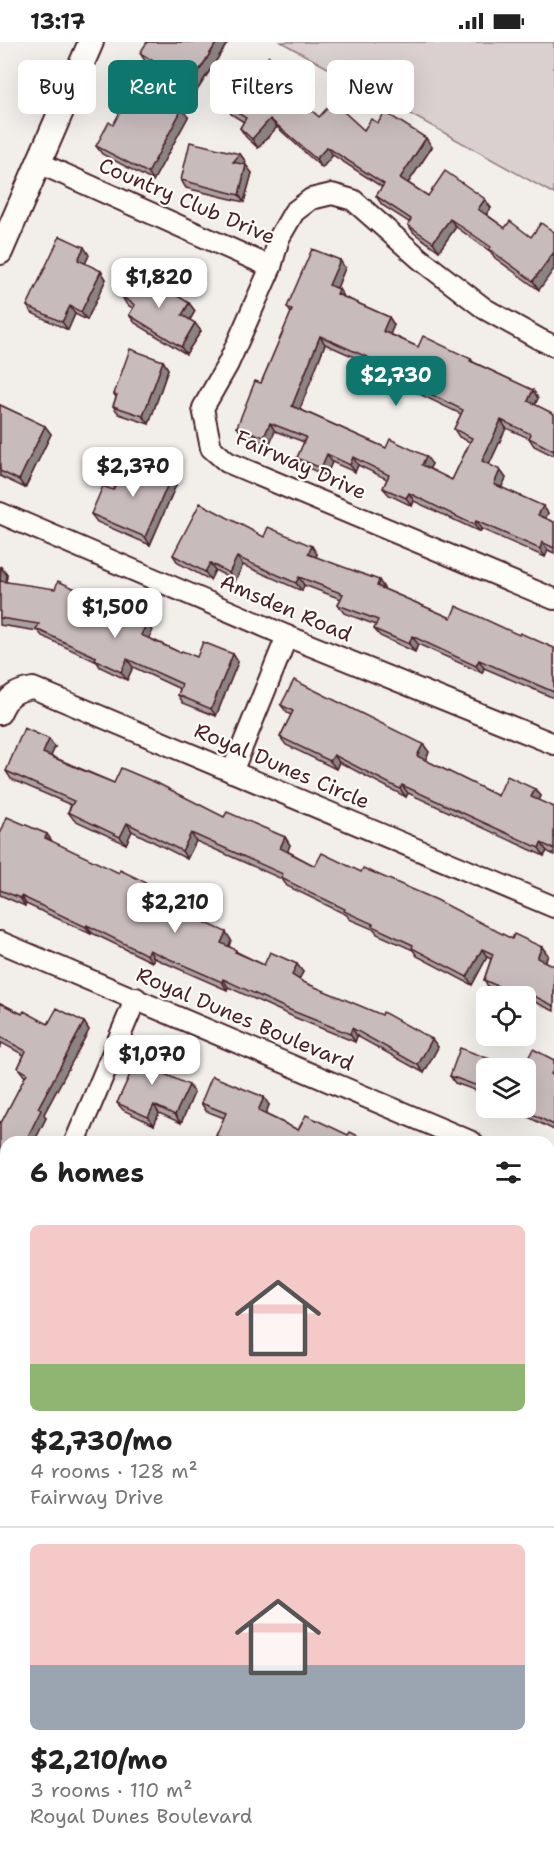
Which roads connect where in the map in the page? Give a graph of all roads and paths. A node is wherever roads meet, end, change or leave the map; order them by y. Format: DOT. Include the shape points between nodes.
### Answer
graph roads {
  1 [pos="91,42"];
  2 [pos="39,163"];
  3 [pos="0,252"];
  4 [pos="272,267"];
  5 [pos="554,345"];
  6 [pos="0,513"];
  7 [pos="554,599"];
  8 [pos="287,636"];
  9 [pos="0,714"];
  10 [pos="554,744"];
  11 [pos="232,772"];
  12 [pos="554,906"];
  13 [pos="0,942"];
  14 [pos="136,998"];
  15 [pos="78,1136"];
  16 [pos="457,1136"];
  1 -- 2 [label="main road"];
  2 -- 3 [label="main road"];
  2 -- 4 [label="street, Country Club Drive"];
  4 -- 5 [label="street, Country Club Drive" via="279,238 294,212 311,199 332,194 353,200 420,260 485,309"];
  4 -- 7 [label="street, Fairway Drive" via="228,364 203,408 211,448 227,462"];
  6 -- 8 [label="street, Amsden Road"];
  8 -- 10 [label="street, Amsden Road"];
  8 -- 11 [label="street"];
  9 -- 11 [label="street, Royal Dunes Circle" via="10,697 33,687"];
  11 -- 12 [label="street, Royal Dunes Circle"];
  13 -- 14 [label="street, Royal Dunes Boulevard"];
  14 -- 15 [label="street"];
  14 -- 16 [label="street, Royal Dunes Boulevard"];
}
